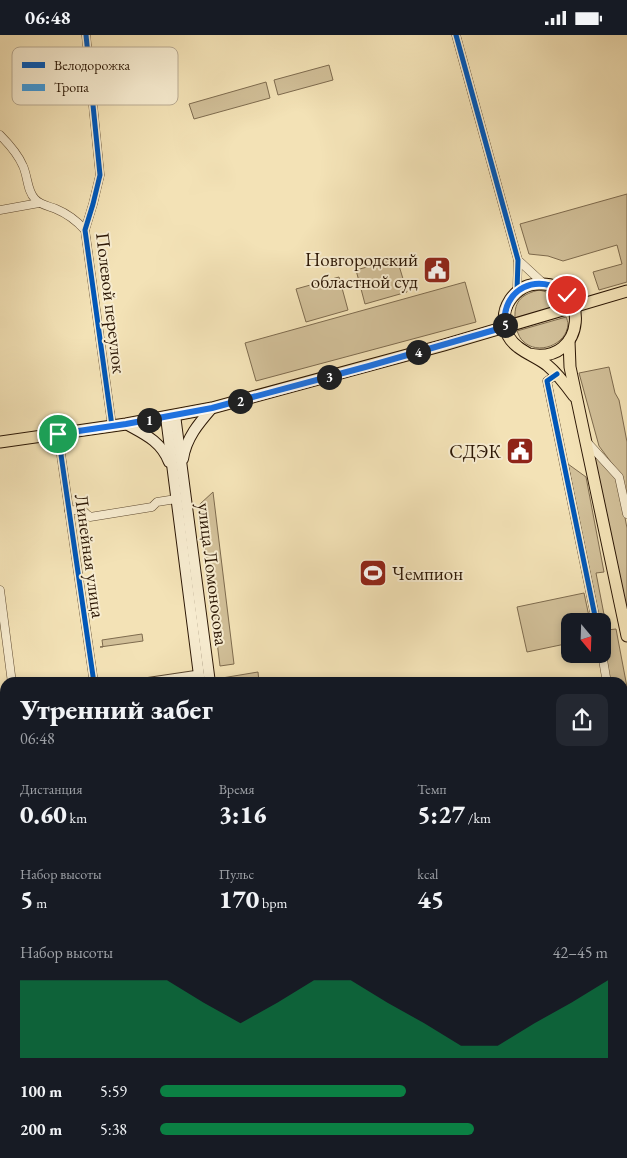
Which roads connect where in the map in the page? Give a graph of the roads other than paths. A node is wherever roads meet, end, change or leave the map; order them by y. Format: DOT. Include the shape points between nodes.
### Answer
graph roads {
  1 [pos="456,35"];
  2 [pos="93,105"];
  3 [pos="0,135"];
  4 [pos="39,203"];
  5 [pos="0,210"];
  6 [pos="84,230"];
  7 [pos="518,260"];
  8 [pos="543,283"];
  9 [pos="517,291"];
  10 [pos="627,291"];
  11 [pos="574,307"];
  12 [pos="505,327"];
  13 [pos="569,341"];
  14 [pos="529,354"];
  15 [pos="552,377"];
  16 [pos="577,400"];
  17 [pos="212,408"];
  18 [pos="170,416"];
  19 [pos="126,424"];
  20 [pos="112,426"];
  21 [pos="58,434"];
  22 [pos="586,440"];
  23 [pos="0,442"];
  24 [pos="178,472"];
  25 [pos="176,499"];
  26 [pos="69,511"];
  27 [pos="627,514"];
  28 [pos="191,573"];
  29 [pos="0,590"];
  30 [pos="595,613"];
  31 [pos="627,636"];
  32 [pos="604,663"];
  33 [pos="11,677"];
  34 [pos="93,677"];
  35 [pos="200,677"];
  36 [pos="209,677"];
  37 [pos="606,677"];
  1 -- 7 [label="street"];
  2 -- 6 [label="street, Полевой переулок" via="100,175"];
  3 -- 4 [label="street" via="17,154 30,193"];
  4 -- 5 [label="street"];
  4 -- 6 [label="street" via="72,218"];
  6 -- 20 [label="street, Полевой переулок"];
  7 -- 8 [label="street"];
  7 -- 9 [label="street"];
  8 -- 9 [label="main road"];
  8 -- 11 [label="main road" via="562,291"];
  9 -- 12 [label="main road" via="506,308"];
  10 -- 11 [label="main road"];
  11 -- 12 [label="main road"];
  11 -- 13 [label="main road" via="576,325"];
  12 -- 14 [label="main road" via="511,341"];
  12 -- 17 [label="main road"];
  13 -- 14 [label="main road" via="552,353"];
  13 -- 16 [label="main road" via="570,367"];
  14 -- 15 [label="main road" via="546,365"];
  15 -- 16 [label="main road"];
  15 -- 30 [label="street"];
  16 -- 22 [label="main road"];
  17 -- 18 [label="main road"];
  17 -- 24 [label="main road, улица Ломоносова" via="188,443"];
  18 -- 19 [label="main road"];
  18 -- 24 [label="main road, улица Ломоносова"];
  19 -- 20 [label="main road"];
  19 -- 24 [label="main road, улица Ломоносова" via="156,442"];
  20 -- 21 [label="main road"];
  21 -- 23 [label="main road"];
  21 -- 26 [label="street, Линейная улица"];
  22 -- 27 [label="street" via="619,477"];
  22 -- 31 [label="main road"];
  24 -- 25 [label="main road, улица Ломоносова"];
  24 -- 28 [label="main road, улица Ломоносова"];
  25 -- 26 [label="street" via="157,502 152,507 90,517 82,509"];
  25 -- 28 [label="main road, улица Ломоносова"];
  26 -- 34 [label="street, Линейная улица"];
  28 -- 35 [label="main road, улица Ломоносова"];
  28 -- 36 [label="main road, улица Ломоносова"];
  29 -- 33 [label="street"];
  32 -- 37 [label="street"];
}
